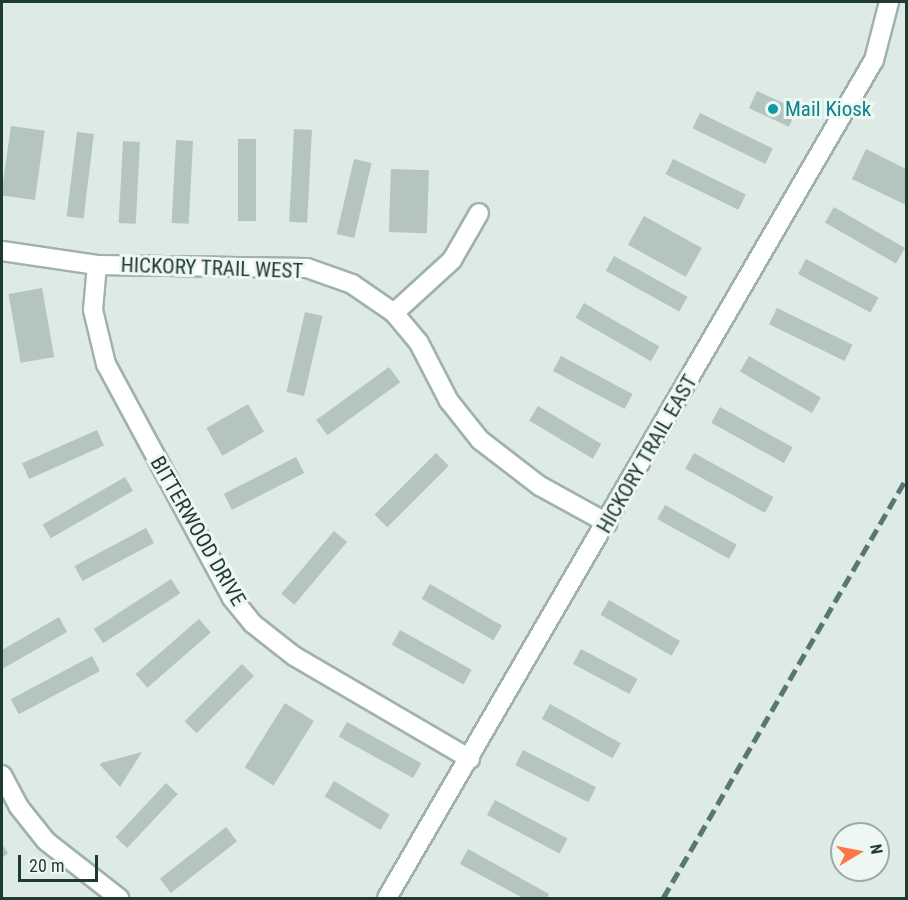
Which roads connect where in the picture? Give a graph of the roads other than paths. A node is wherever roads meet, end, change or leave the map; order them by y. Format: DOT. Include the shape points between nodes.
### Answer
graph roads {
  1 [pos="889,2"];
  2 [pos="478,213"];
  3 [pos="2,251"];
  4 [pos="98,265"];
  5 [pos="394,313"];
  6 [pos="607,523"];
  7 [pos="470,759"];
  8 [pos="2,775"];
  9 [pos="120,898"];
  10 [pos="387,898"];
  1 -- 6 [label="street, HICKORY TRAIL EAST" via="874,60"];
  2 -- 5 [label="street" via="452,260"];
  3 -- 4 [label="street, HICKORY TRAIL WEST"];
  4 -- 5 [label="street, HICKORY TRAIL WEST" via="307,268 352,284"];
  4 -- 7 [label="street, BITTERWOOD DRIVE" via="93,310 106,364 232,598 252,623 294,656"];
  5 -- 6 [label="street, HICKORY TRAIL WEST" via="419,343 449,400 480,440 540,486"];
  6 -- 7 [label="street, HICKORY TRAIL EAST"];
  7 -- 10 [label="street, HICKORY TRAIL EAST"];
  8 -- 9 [label="street" via="19,807 46,841"];
}
